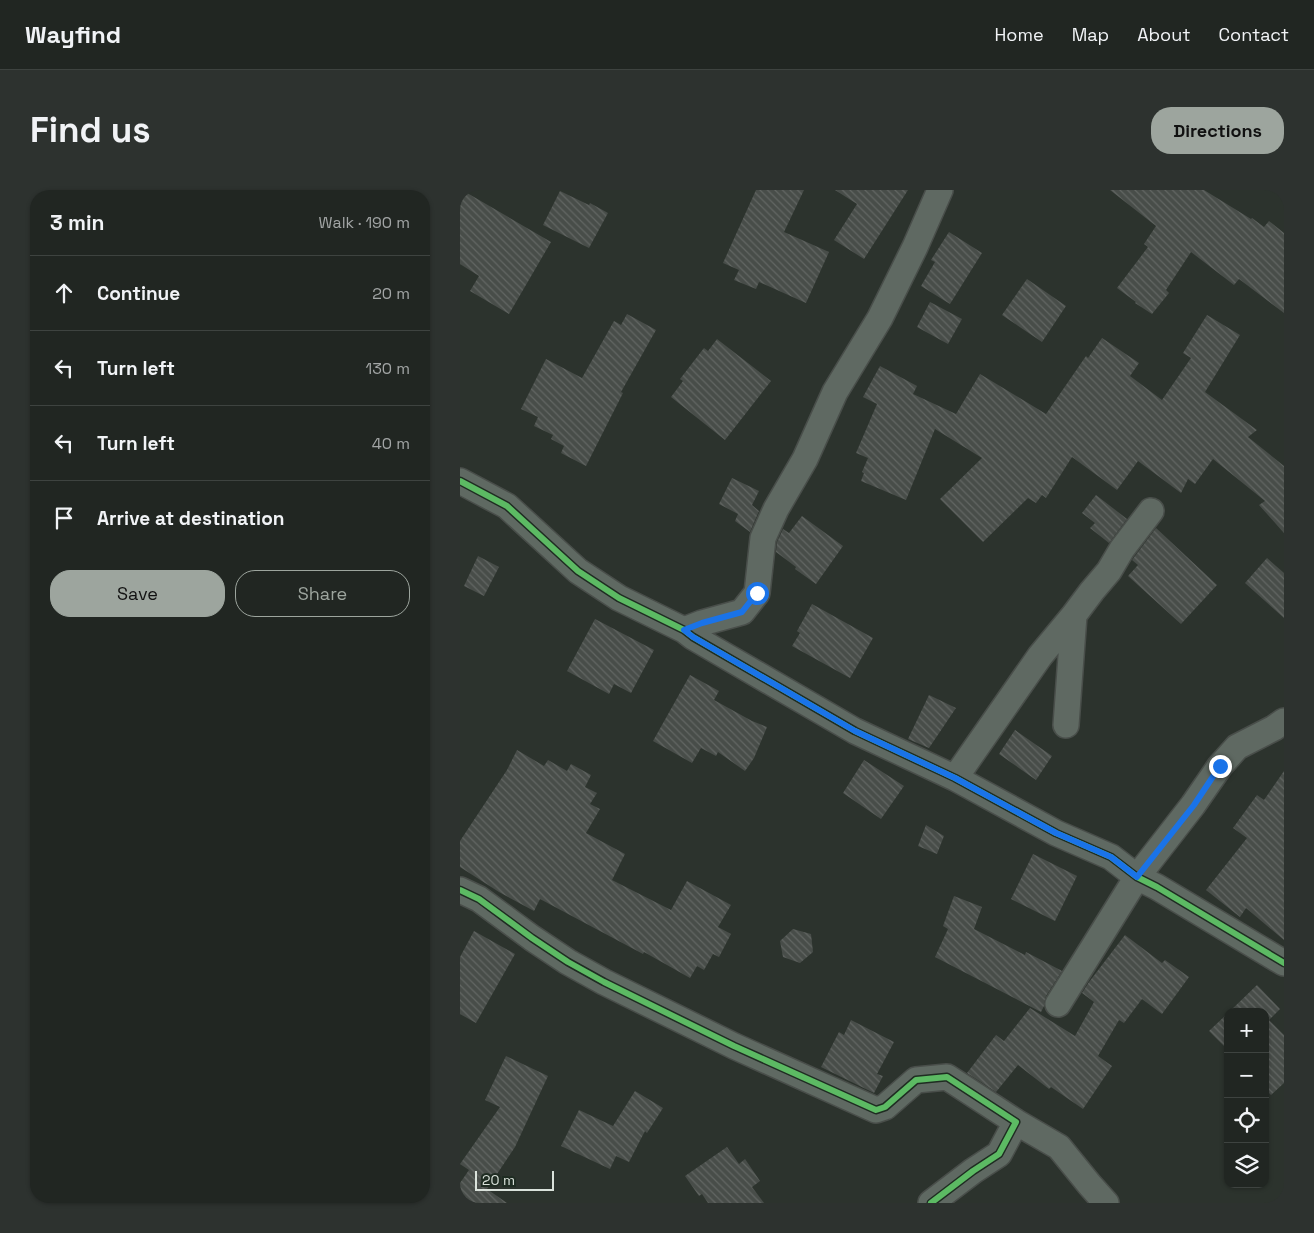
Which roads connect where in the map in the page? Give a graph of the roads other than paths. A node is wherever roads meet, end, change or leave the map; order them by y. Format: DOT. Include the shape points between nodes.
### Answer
graph roads {
  1 [pos="940,190"];
  2 [pos="460,481"];
  3 [pos="1151,511"];
  4 [pos="1074,615"];
  5 [pos="684,630"];
  6 [pos="1284,721"];
  7 [pos="1066,725"];
  8 [pos="955,778"];
  9 [pos="1137,877"];
  10 [pos="460,890"];
  11 [pos="1284,964"];
  12 [pos="1058,1004"];
  13 [pos="1016,1122"];
  14 [pos="931,1203"];
  15 [pos="1106,1203"];
  1 -- 5 [label="street" via="880,318 835,392 805,459 776,509 763,538 757,593 742,612"];
  2 -- 5 [label="street" via="507,506 578,571 619,598"];
  3 -- 4 [label="street"];
  4 -- 7 [label="street"];
  4 -- 8 [label="street" via="1040,656"];
  5 -- 8 [label="street" via="855,731"];
  6 -- 9 [label="street" via="1237,747"];
  8 -- 9 [label="street" via="1056,833 1111,857"];
  9 -- 11 [label="street"];
  9 -- 12 [label="street"];
  10 -- 13 [label="street" via="479,898 532,938 604,982 734,1046 876,1110 885,1107 916,1080 947,1077"];
  13 -- 14 [label="street" via="999,1154"];
  13 -- 15 [label="street" via="1060,1147"];
}
